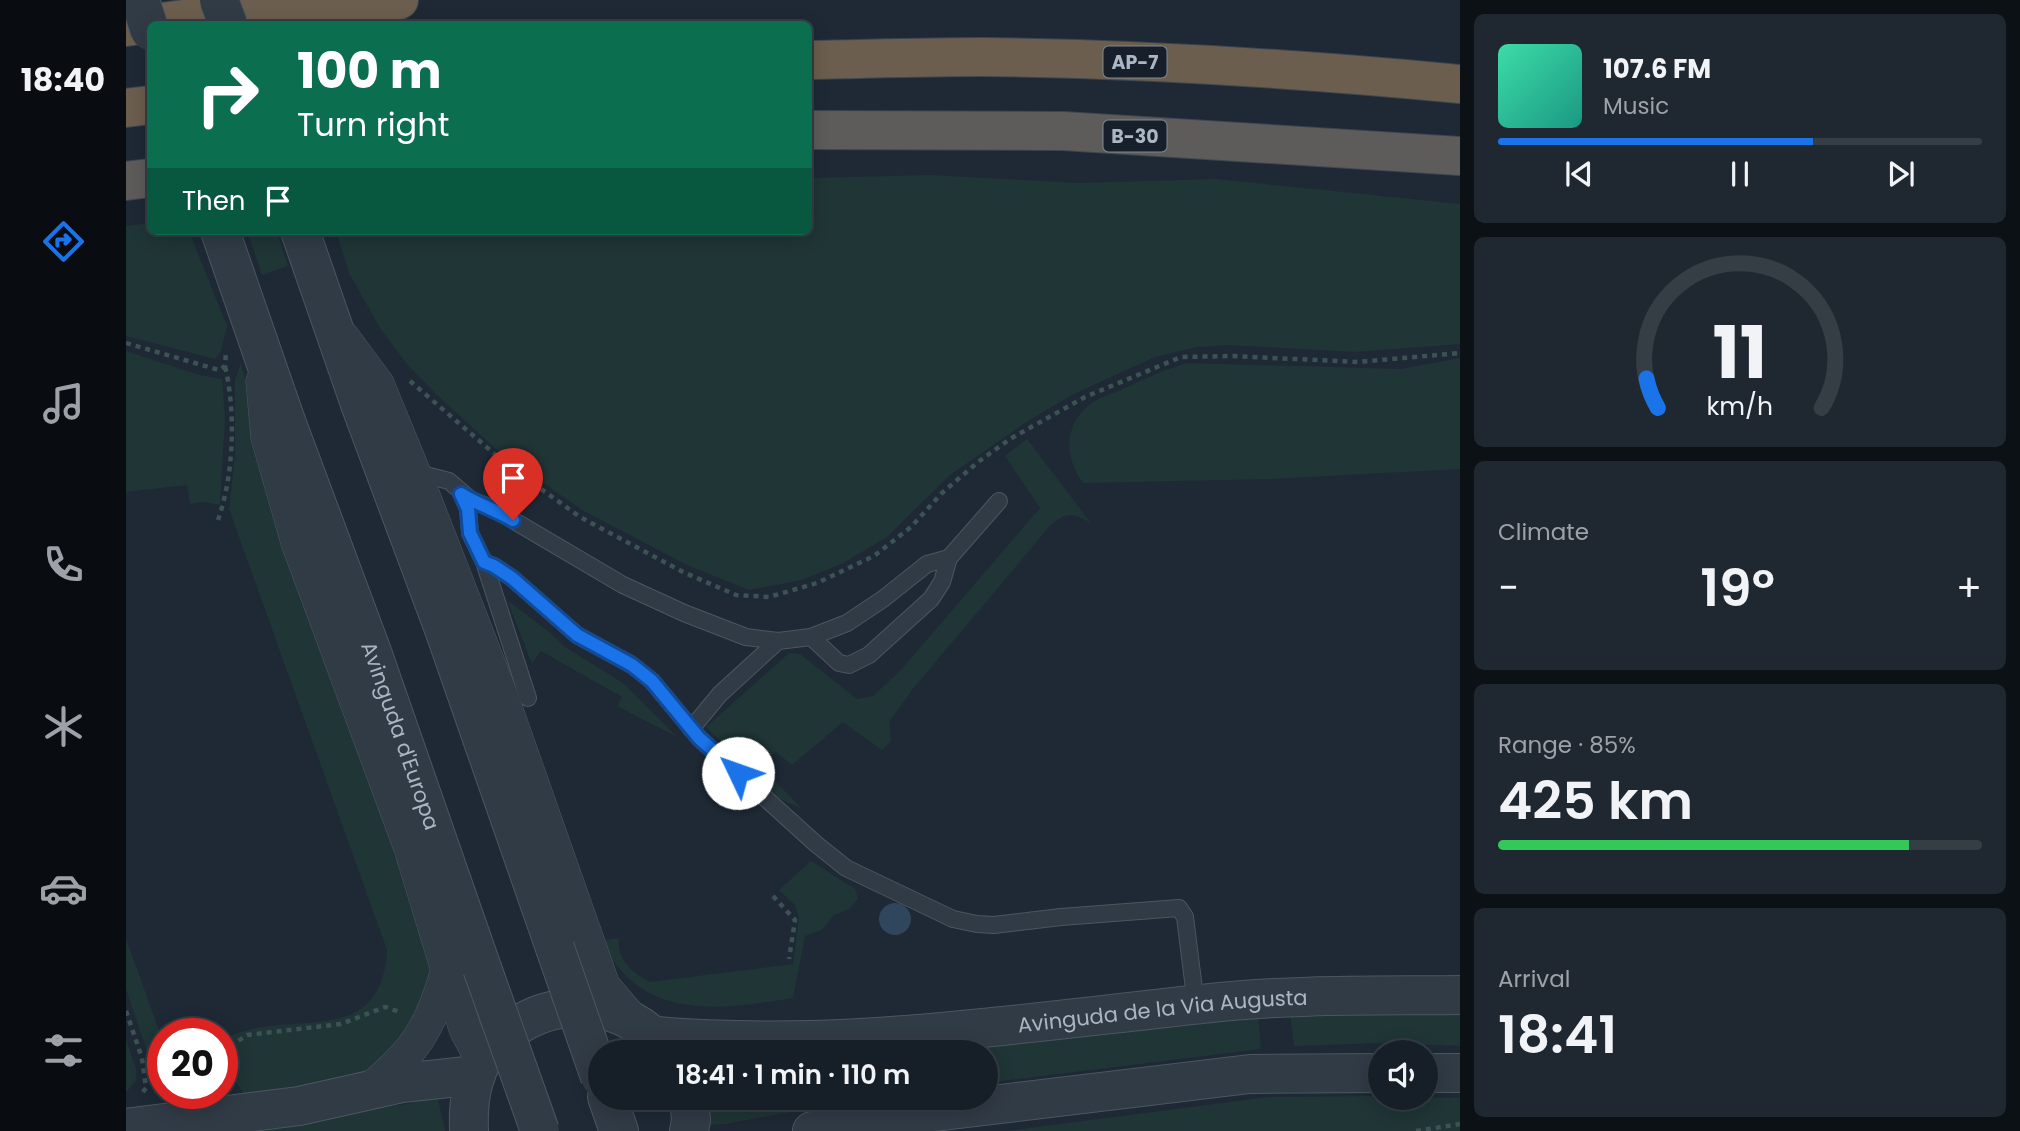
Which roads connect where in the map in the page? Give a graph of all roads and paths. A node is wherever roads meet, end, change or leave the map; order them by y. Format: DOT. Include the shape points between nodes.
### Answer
graph roads {
  1 [pos="140,0"];
  2 [pos="219,0"];
  3 [pos="399,0"];
  4 [pos="170,21"];
  5 [pos="227,21"];
  6 [pos="147,22"];
  7 [pos="147,24"];
  8 [pos="126,27"];
  9 [pos="812,60"];
  10 [pos="1460,84"];
  11 [pos="147,105"];
  12 [pos="126,108"];
  13 [pos="812,130"];
  14 [pos="1460,156"];
  15 [pos="147,178"];
  16 [pos="126,181"];
  17 [pos="221,235"];
  18 [pos="301,235"];
  19 [pos="326,305"];
  20 [pos="253,324"];
  21 [pos="126,343"];
  22 [pos="1460,353"];
  23 [pos="225,366"];
  24 [pos="403,374"];
  25 [pos="414,471"];
  26 [pos="461,494"];
  27 [pos="999,500"];
  28 [pos="218,520"];
  29 [pos="949,558"];
  30 [pos="484,562"];
  31 [pos="811,637"];
  32 [pos="778,641"];
  33 [pos="528,698"];
  34 [pos="691,729"];
  35 [pos="773,896"];
  36 [pos="789,958"];
  37 [pos="465,969"];
  38 [pos="1460,995"];
  39 [pos="1196,1005"];
  40 [pos="126,1011"];
  41 [pos="432,1016"];
  42 [pos="652,1036"];
  43 [pos="238,1041"];
  44 [pos="588,1043"];
  45 [pos="479,1068"];
  46 [pos="1368,1073"];
  47 [pos="1438,1073"];
  48 [pos="1460,1073"];
  49 [pos="367,1091"];
  50 [pos="612,1110"];
  51 [pos="690,1110"];
  52 [pos="132,1120"];
  53 [pos="1460,1124"];
  54 [pos="469,1131"];
  55 [pos="540,1131"];
  56 [pos="619,1131"];
  57 [pos="689,1131"];
  58 [pos="811,1131"];
  59 [pos="1416,1131"];
  1 -- 6 [label="street, bridge"];
  2 -- 5 [label="street, bridge"];
  3 -- 4 [label="highway"];
  7 -- 8 [label="highway"];
  9 -- 10 [label="highway, AP-7" via="983,57 1189,64"];
  11 -- 12 [label="highway"];
  13 -- 14 [label="highway, B-30" via="1063,131"];
  15 -- 16 [label="highway"];
  17 -- 20 [label="street, Avinguda d'Europa"];
  18 -- 19 [label="street"];
  19 -- 25 [label="street" via="378,384"];
  19 -- 44 [label="street, bridge"];
  20 -- 23 [label="path" via="233,330 228,337"];
  20 -- 37 [label="street, Avinguda d'Europa" via="372,652"];
  21 -- 23 [label="path" via="219,370"];
  22 -- 24 [label="path" via="1358,362 1181,358 1085,397 1010,439 874,556 817,583 769,597 736,595 580,517 505,463"];
  23 -- 28 [label="path" via="231,391 232,439"];
  25 -- 26 [label="lane" via="449,481"];
  25 -- 42 [label="street" via="498,686 604,986"];
  26 -- 30 [label="lane" via="470,533"];
  26 -- 32 [label="lane" via="684,613 746,637"];
  27 -- 29 [label="lane"];
  29 -- 31 [label="lane" via="927,564 847,623"];
  29 -- 31 [label="lane" via="931,599 869,655 849,665 839,663"];
  30 -- 33 [label="lane"];
  30 -- 34 [label="lane" via="512,578 577,635 652,681"];
  31 -- 32 [label="lane"];
  32 -- 34 [label="lane" via="720,694"];
  34 -- 39 [label="lane" via="846,868 953,919 994,925 1179,908 1185,917"];
  35 -- 36 [label="path" via="795,920"];
  37 -- 41 [label="street"];
  37 -- 45 [label="street, Avinguda d'Europa" via="465,1028"];
  37 -- 55 [label="street, Avinguda d'Europa, bridge"];
  38 -- 39 [label="street, Avinguda de la Via Augusta" via="1277,998"];
  39 -- 42 [label="street, Avinguda de la Via Augusta" via="817,1041"];
  40 -- 52 [label="path" via="142,1058 146,1088"];
  41 -- 43 [label="path" via="422,1019 385,1007 341,1024 247,1035"];
  41 -- 49 [label="street" via="418,1042"];
  42 -- 45 [label="street, Avinguda de la Via Augusta" via="604,1009 561,1007 522,1022 505,1035"];
  45 -- 49 [label="street"];
  45 -- 54 [label="street" via="470,1097"];
  46 -- 58 [label="street" via="1250,1074 925,1112"];
  47 -- 48 [label="street"];
  49 -- 52 [label="street" via="299,1106"];
  50 -- 56 [label="street"];
  51 -- 57 [label="street"];
  53 -- 59 [label="path"];
}
